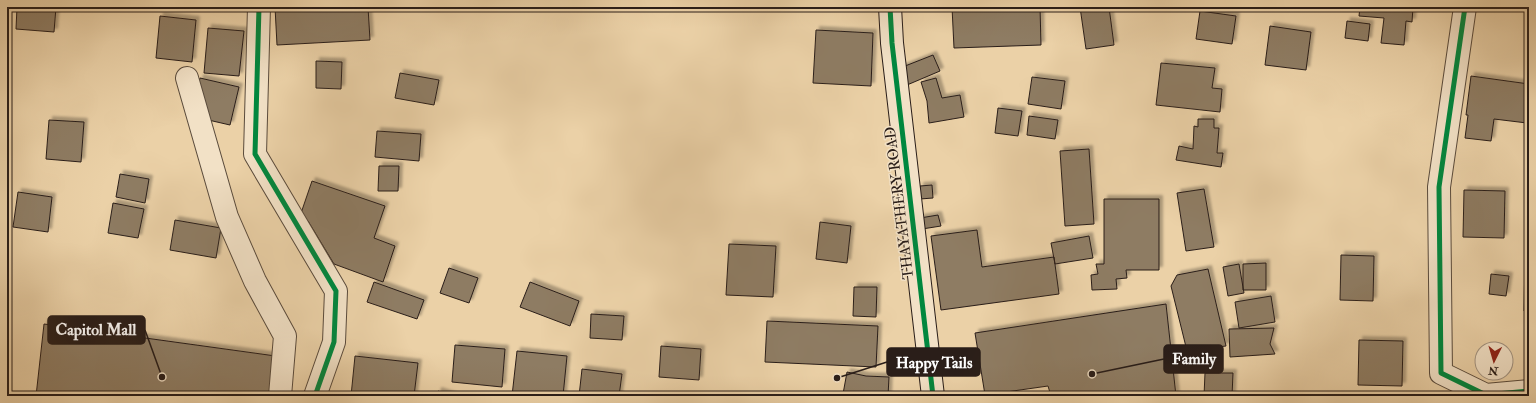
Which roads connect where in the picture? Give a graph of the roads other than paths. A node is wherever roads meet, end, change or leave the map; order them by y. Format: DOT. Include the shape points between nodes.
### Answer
graph roads {
  1 [pos="259,7"];
  2 [pos="890,7"];
  3 [pos="1465,7"];
  4 [pos="186,78"];
  5 [pos="1529,391"];
  6 [pos="280,396"];
  7 [pos="315,396"];
  8 [pos="934,396"];
  1 -- 7 [label="street" via="255,154 336,291 334,342"];
  2 -- 8 [label="street, THAYATHERY ROAD" via="892,43"];
  3 -- 5 [label="street" via="1439,187 1440,373 1486,395"];
  4 -- 6 [label="street" via="226,216 255,281 285,336"];
}
